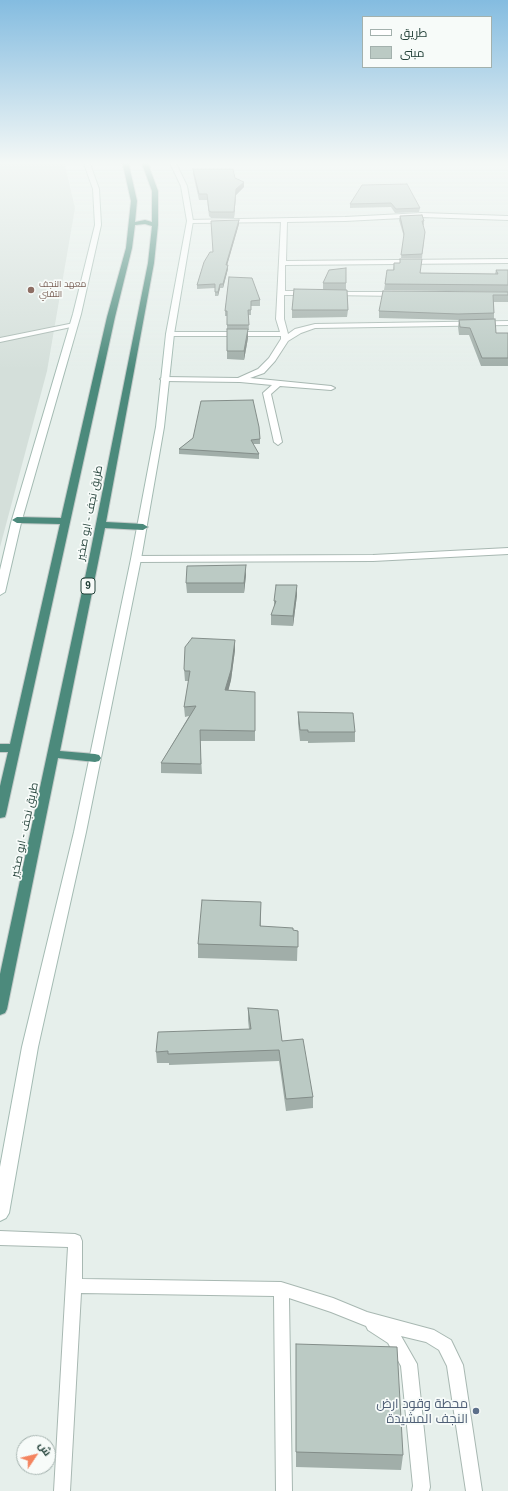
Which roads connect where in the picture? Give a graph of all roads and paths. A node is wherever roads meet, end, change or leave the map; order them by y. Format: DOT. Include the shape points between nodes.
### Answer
graph roads {
  1 [pos="97,231"];
  2 [pos="131,231"];
  3 [pos="154,231"];
  4 [pos="188,231"];
  5 [pos="284,231"];
  6 [pos="508,261"];
  7 [pos="283,262"];
  8 [pos="281,293"];
  9 [pos="406,294"];
  10 [pos="508,323"];
  11 [pos="74,325"];
  12 [pos="170,334"];
  13 [pos="285,337"];
  14 [pos="0,340"];
  15 [pos="164,379"];
  16 [pos="239,380"];
  17 [pos="279,383"];
  18 [pos="331,388"];
  19 [pos="278,442"];
  20 [pos="17,520"];
  21 [pos="66,521"];
  22 [pos="100,525"];
  23 [pos="142,527"];
  24 [pos="508,551"];
  25 [pos="136,559"];
  26 [pos="0,592"];
  27 [pos="0,748"];
  28 [pos="15,748"];
  29 [pos="53,754"];
  30 [pos="95,758"];
  31 [pos="0,814"];
  32 [pos="0,1009"];
  33 [pos="0,1213"];
  34 [pos="0,1238"];
  35 [pos="74,1286"];
  36 [pos="281,1289"];
  37 [pos="366,1320"];
  38 [pos="62,1491"];
  39 [pos="284,1491"];
  40 [pos="420,1491"];
  41 [pos="474,1491"];
  1 -- 11 [label="main road"];
  2 -- 21 [label="highway, طريق نجف - ابو صخير"];
  3 -- 22 [label="highway, طريق نجف - ابو صخير / 9" via="151,263"];
  4 -- 12 [label="main road"];
  5 -- 7 [label="main road"];
  6 -- 7 [label="main road"];
  7 -- 8 [label="main road"];
  8 -- 9 [label="main road"];
  8 -- 13 [label="main road" via="280,319"];
  10 -- 13 [label="main road" via="315,326"];
  11 -- 14 [label="lane"];
  11 -- 20 [label="main road"];
  12 -- 13 [label="main road"];
  12 -- 15 [label="main road"];
  13 -- 16 [label="main road" via="272,359 261,371"];
  15 -- 16 [label="main road"];
  15 -- 23 [label="main road" via="160,427"];
  16 -- 17 [label="main road"];
  17 -- 18 [label="main road"];
  17 -- 19 [label="main road" via="267,392"];
  20 -- 21 [label="highway"];
  20 -- 26 [label="main road"];
  21 -- 28 [label="highway, طريق نجف - ابو صخير"];
  22 -- 23 [label="highway"];
  22 -- 29 [label="highway, طريق نجف - ابو صخير / 9"];
  23 -- 25 [label="main road"];
  24 -- 25 [label="main road" via="373,558"];
  25 -- 30 [label="main road"];
  27 -- 28 [label="highway"];
  28 -- 31 [label="highway, طريق نجف - ابو صخير"];
  29 -- 30 [label="highway"];
  29 -- 32 [label="highway, طريق نجف - ابو صخير / 9"];
  30 -- 33 [label="main road" via="30,1047"];
  34 -- 35 [label="lane" via="75,1241"];
  35 -- 36 [label="lane"];
  35 -- 38 [label="lane"];
  36 -- 37 [label="lane" via="333,1305"];
  36 -- 39 [label="lane"];
  37 -- 40 [label="lane" via="393,1338 409,1364 422,1487"];
  37 -- 41 [label="lane" via="429,1335 445,1345 455,1365"];
}
